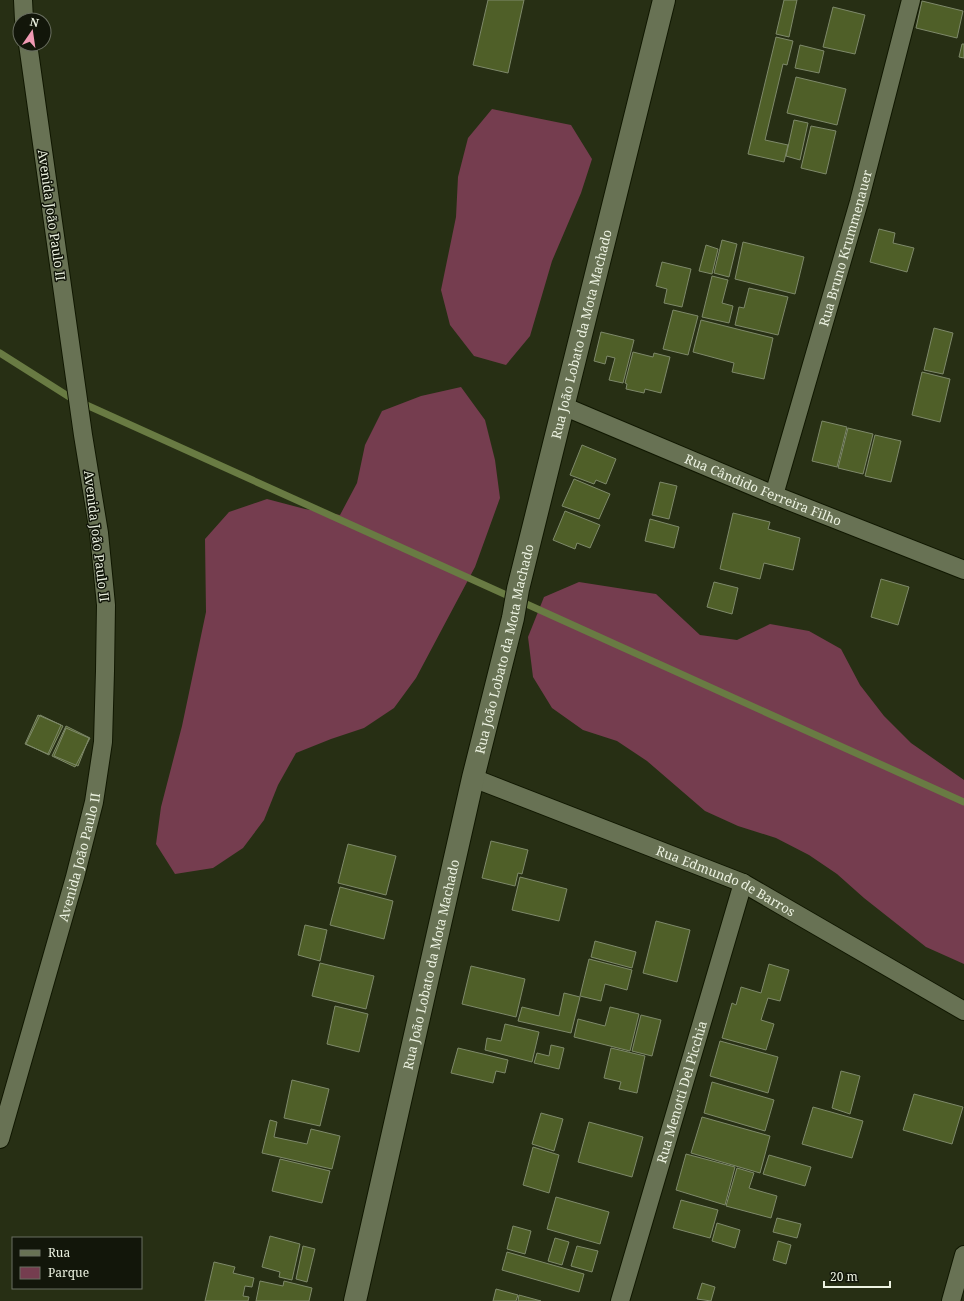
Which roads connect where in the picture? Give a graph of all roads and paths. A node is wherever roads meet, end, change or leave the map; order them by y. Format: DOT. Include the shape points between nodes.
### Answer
graph roads {
  1 [pos="23,0"];
  2 [pos="664,0"];
  3 [pos="911,0"];
  4 [pos="24,12"];
  5 [pos="29,52"];
  6 [pos="563,406"];
  7 [pos="774,495"];
  8 [pos="964,570"];
  9 [pos="473,778"];
  10 [pos="743,883"];
  11 [pos="964,1011"];
  12 [pos="0,1139"];
  13 [pos="964,1255"];
  14 [pos="355,1301"];
  15 [pos="620,1301"];
  16 [pos="951,1301"];
  1 -- 4 [label="street"];
  2 -- 6 [label="main road, Rua João Lobato da Mota Machado"];
  3 -- 7 [label="street, Rua Bruno Krummenauer" via="859,202"];
  5 -- 12 [label="street, Avenida João Paulo II" via="99,533 106,605 103,742 94,802 75,877"];
  6 -- 7 [label="street, Rua Cândido Ferreira Filho"];
  6 -- 9 [label="main road, Rua João Lobato da Mota Machado"];
  7 -- 8 [label="street, Rua Cândido Ferreira Filho"];
  9 -- 10 [label="street, Rua Edmundo de Barros"];
  9 -- 14 [label="main road, Rua João Lobato da Mota Machado"];
  10 -- 11 [label="street, Rua Edmundo de Barros"];
  10 -- 15 [label="street, Rua Menotti Del Picchia"];
  13 -- 16 [label="street"];
}
